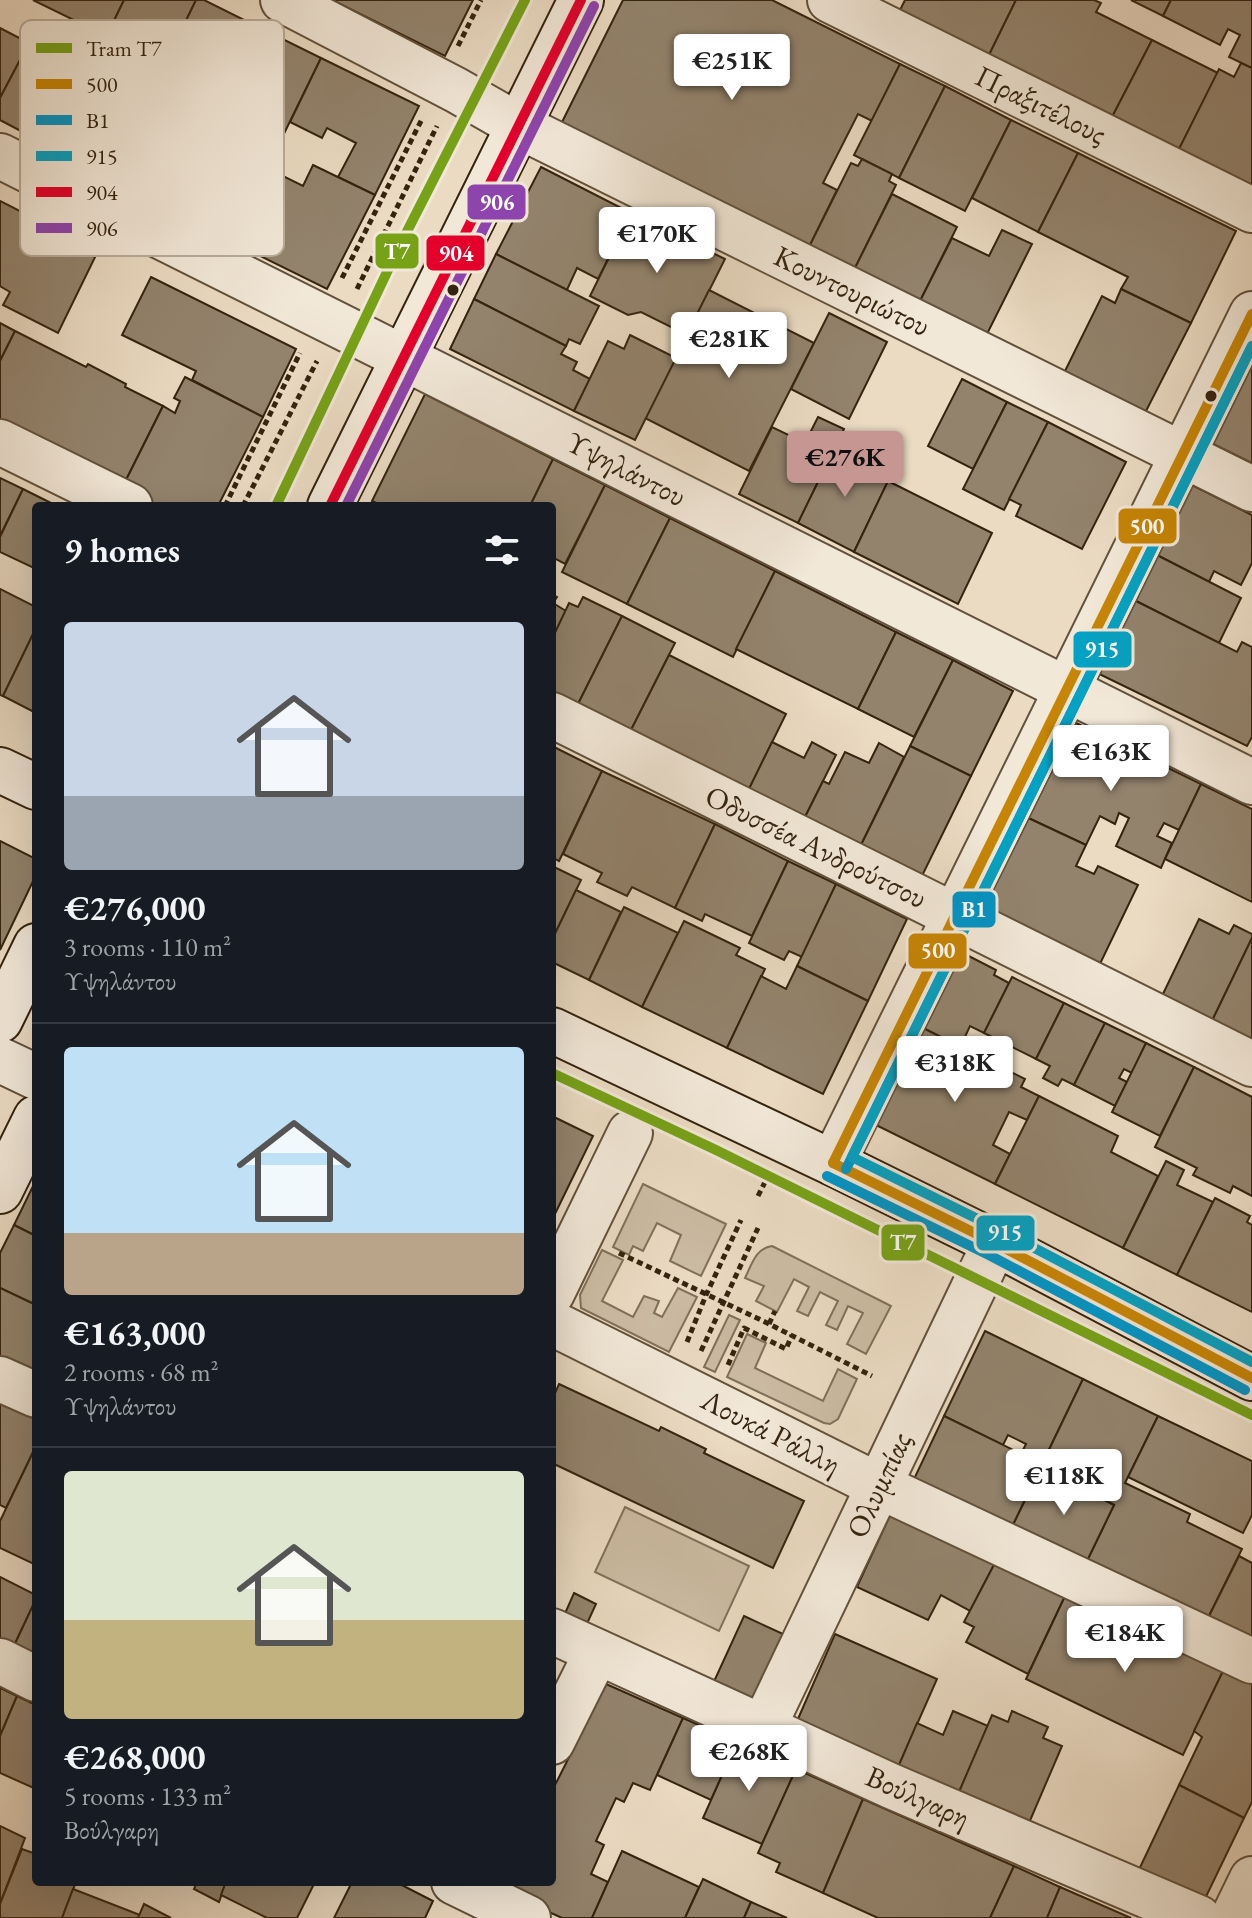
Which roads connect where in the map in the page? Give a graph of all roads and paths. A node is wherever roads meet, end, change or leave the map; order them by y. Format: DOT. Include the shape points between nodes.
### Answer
graph roads {
  1 [pos="283,0"];
  2 [pos="481,0"];
  3 [pos="581,0"];
  4 [pos="830,0"];
  5 [pos="453,56"];
  6 [pos="424,114"];
  7 [pos="438,126"];
  8 [pos="519,126"];
  9 [pos="0,156"];
  10 [pos="20,166"];
  11 [pos="1252,210"];
  12 [pos="200,256"];
  13 [pos="340,281"];
  14 [pos="355,293"];
  15 [pos="1252,314"];
  16 [pos="300,353"];
  17 [pos="404,358"];
  18 [pos="316,363"];
  19 [pos="0,442"];
  20 [pos="1183,456"];
  21 [pos="1252,489"];
  22 [pos="122,502"];
  23 [pos="227,502"];
  24 [pos="245,502"];
  25 [pos="332,502"];
  26 [pos="1068,690"];
  27 [pos="556,717"];
  28 [pos="0,770"];
  29 [pos="1252,782"];
  30 [pos="32,785"];
  31 [pos="955,916"];
  32 [pos="32,954"];
  33 [pos="0,1020"];
  34 [pos="556,1032"];
  35 [pos="0,1060"];
  36 [pos="1252,1064"];
  37 [pos="32,1075"];
  38 [pos="32,1126"];
  39 [pos="630,1133"];
  40 [pos="833,1163"];
  41 [pos="0,1191"];
  42 [pos="741,1220"];
  43 [pos="758,1228"];
  44 [pos="995,1243"];
  45 [pos="628,1258"];
  46 [pos="556,1285"];
  47 [pos="706,1295"];
  48 [pos="723,1303"];
  49 [pos="775,1311"];
  50 [pos="769,1324"];
  51 [pos="556,1325"];
  52 [pos="690,1332"];
  53 [pos="792,1335"];
  54 [pos="707,1339"];
  55 [pos="872,1376"];
  56 [pos="1252,1378"];
  57 [pos="0,1379"];
  58 [pos="32,1393"];
  59 [pos="711,1402"];
  60 [pos="879,1486"];
  61 [pos="556,1633"];
  62 [pos="597,1652"];
  63 [pos="0,1661"];
  64 [pos="1252,1661"];
  65 [pos="32,1677"];
  66 [pos="763,1728"];
  67 [pos="556,1734"];
  68 [pos="1252,1879"];
  69 [pos="470,1894"];
  70 [pos="528,1918"];
  71 [pos="1199,1918"];
  72 [pos="1233,1918"];
  1 -- 8 [label="street, Κουντουριώτου"];
  2 -- 5 [label="path"];
  3 -- 8 [label="street"];
  4 -- 11 [label="street, Πραξιτέλους"];
  6 -- 13 [label="path"];
  7 -- 14 [label="path"];
  8 -- 17 [label="street"];
  8 -- 20 [label="street, Κουντουριώτου"];
  9 -- 10 [label="street, Υψηλάντου"];
  12 -- 17 [label="street, Υψηλάντου"];
  15 -- 20 [label="street"];
  16 -- 23 [label="path"];
  17 -- 25 [label="street"];
  17 -- 26 [label="street, Υψηλάντου"];
  18 -- 24 [label="path"];
  19 -- 22 [label="street"];
  20 -- 21 [label="street, Κουντουριώτου"];
  20 -- 26 [label="street"];
  26 -- 29 [label="street, Υψηλάντου"];
  26 -- 31 [label="street"];
  27 -- 31 [label="street, Οδυσσέα Ανδρούτσου"];
  28 -- 30 [label="street"];
  31 -- 36 [label="street, Οδυσσέα Ανδρούτσου"];
  31 -- 40 [label="street"];
  32 -- 33 [label="street"];
  34 -- 40 [label="street"];
  35 -- 37 [label="street"];
  38 -- 41 [label="street"];
  39 -- 46 [label="street"];
  40 -- 44 [label="street"];
  42 -- 47 [label="path"];
  43 -- 48 [label="path"];
  44 -- 56 [label="street"];
  44 -- 60 [label="street, Ολυμπίας"];
  45 -- 47 [label="path"];
  47 -- 48 [label="path"];
  47 -- 52 [label="path"];
  48 -- 50 [label="path"];
  48 -- 54 [label="path"];
  49 -- 50 [label="path"];
  50 -- 53 [label="path"];
  51 -- 59 [label="street, Λουκά Ράλλη"];
  53 -- 55 [label="path"];
  53 -- 59 [label="path" via="786,1349 744,1328"];
  57 -- 58 [label="street"];
  59 -- 60 [label="street, Λουκά Ράλλη"];
  60 -- 64 [label="street, Λουκά Ράλλη"];
  60 -- 66 [label="street, Ολυμπίας"];
  61 -- 62 [label="street, Βούλγαρη"];
  62 -- 66 [label="street, Βούλγαρη"];
  62 -- 67 [label="street"];
  63 -- 65 [label="street"];
  66 -- 71 [label="street, Βούλγαρη"];
  68 -- 72 [label="street"];
  69 -- 70 [label="street"];
}
